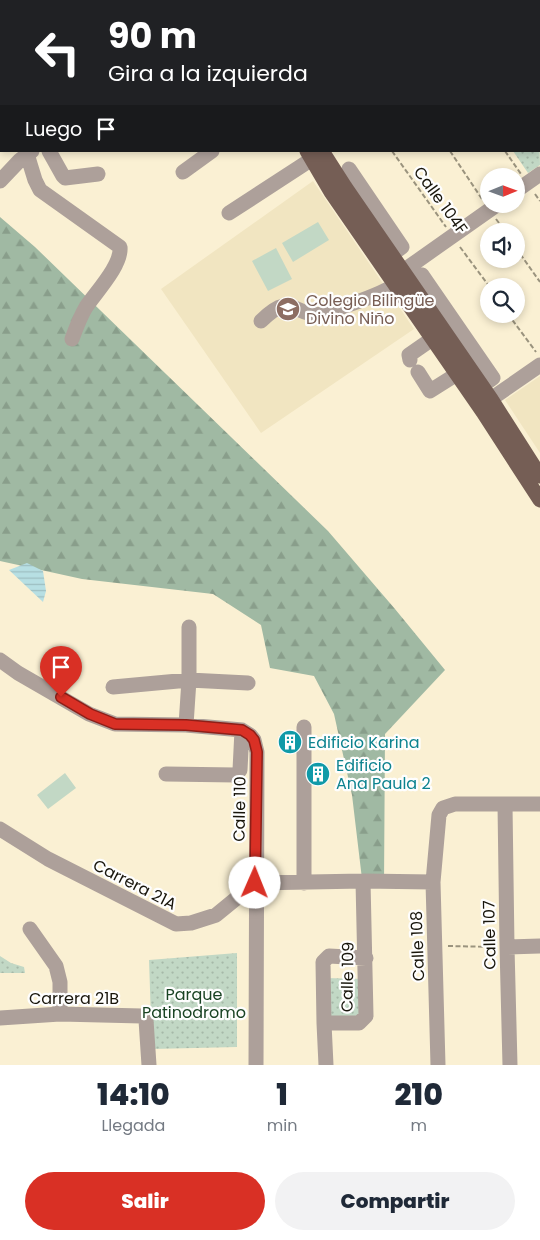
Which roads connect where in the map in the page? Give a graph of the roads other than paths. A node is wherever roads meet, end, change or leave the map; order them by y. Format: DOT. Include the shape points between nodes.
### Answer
graph roads {
  1 [pos="50,152"];
  2 [pos="211,152"];
  3 [pos="30,153"];
  4 [pos="317,155"];
  5 [pos="349,169"];
  6 [pos="182,172"];
  7 [pos="98,174"];
  8 [pos="540,174"];
  9 [pos="0,181"];
  10 [pos="525,185"];
  11 [pos="229,213"];
  12 [pos="485,213"];
  13 [pos="391,255"];
  14 [pos="407,277"];
  15 [pos="395,285"];
  16 [pos="261,322"];
  17 [pos="432,338"];
  18 [pos="72,339"];
  19 [pos="540,365"];
  20 [pos="457,374"];
  21 [pos="491,399"];
  22 [pos="540,476"];
  23 [pos="540,500"];
  24 [pos="189,627"];
  25 [pos="0,660"];
  26 [pos="189,680"];
  27 [pos="248,683"];
  28 [pos="113,687"];
  29 [pos="186,725"];
  30 [pos="304,727"];
  31 [pos="246,733"];
  32 [pos="166,774"];
  33 [pos="505,804"];
  34 [pos="540,804"];
  35 [pos="0,829"];
  36 [pos="363,881"];
  37 [pos="433,882"];
  38 [pos="255,883"];
  39 [pos="304,883"];
  40 [pos="30,929"];
  41 [pos="540,946"];
  42 [pos="506,947"];
  43 [pos="366,958"];
  44 [pos="60,1014"];
  45 [pos="0,1018"];
  46 [pos="324,1023"];
  47 [pos="149,1065"];
  48 [pos="256,1065"];
  49 [pos="326,1065"];
  50 [pos="438,1065"];
  51 [pos="510,1065"];
  1 -- 7 [label="street" via="65,178"];
  2 -- 6 [label="street"];
  3 -- 9 [label="street"];
  3 -- 18 [label="street" via="40,190 120,247 119,260 86,307"];
  4 -- 11 [label="street"];
  4 -- 13 [label="main road"];
  4 -- 15 [label="main road" via="331,192"];
  5 -- 13 [label="street" via="402,247"];
  8 -- 10 [label="street"];
  12 -- 14 [label="street" via="452,236"];
  13 -- 14 [label="main road"];
  14 -- 21 [label="main road"];
  15 -- 16 [label="street" via="383,293 324,314 281,306"];
  15 -- 17 [label="main road"];
  17 -- 20 [label="main road"];
  17 -- 20 [label="street" via="408,355 430,391"];
  19 -- 21 [label="street"];
  20 -- 23 [label="main road"];
  21 -- 22 [label="main road"];
  24 -- 26 [label="street"];
  25 -- 29 [label="street" via="90,714 115,724"];
  26 -- 27 [label="street"];
  26 -- 28 [label="street"];
  26 -- 29 [label="street"];
  29 -- 31 [label="street"];
  30 -- 39 [label="street"];
  31 -- 32 [label="street" via="240,770 236,775"];
  31 -- 38 [label="street, Calle 110" via="254,740 257,752"];
  33 -- 34 [label="street"];
  33 -- 37 [label="street, Calle 108" via="455,804 443,808 439,815"];
  33 -- 42 [label="street, Calle 107"];
  35 -- 38 [label="street, Carrera 21A" via="48,860 176,924 191,924 216,915"];
  36 -- 37 [label="street"];
  36 -- 39 [label="street"];
  36 -- 43 [label="street, Calle 109"];
  37 -- 50 [label="street, Calle 108"];
  38 -- 39 [label="street"];
  38 -- 48 [label="street, Calle 110"];
  40 -- 44 [label="street" via="56,966 60,982"];
  41 -- 42 [label="street"];
  42 -- 51 [label="street, Calle 107"];
  43 -- 46 [label="street, Calle 109" via="366,1016 359,1023"];
  43 -- 46 [label="street" via="329,956 323,962"];
  44 -- 45 [label="street, Carrera 21B"];
  44 -- 47 [label="street, Carrera 21B" via="142,1016 146,1020"];
  46 -- 49 [label="street, Calle 109"];
}
